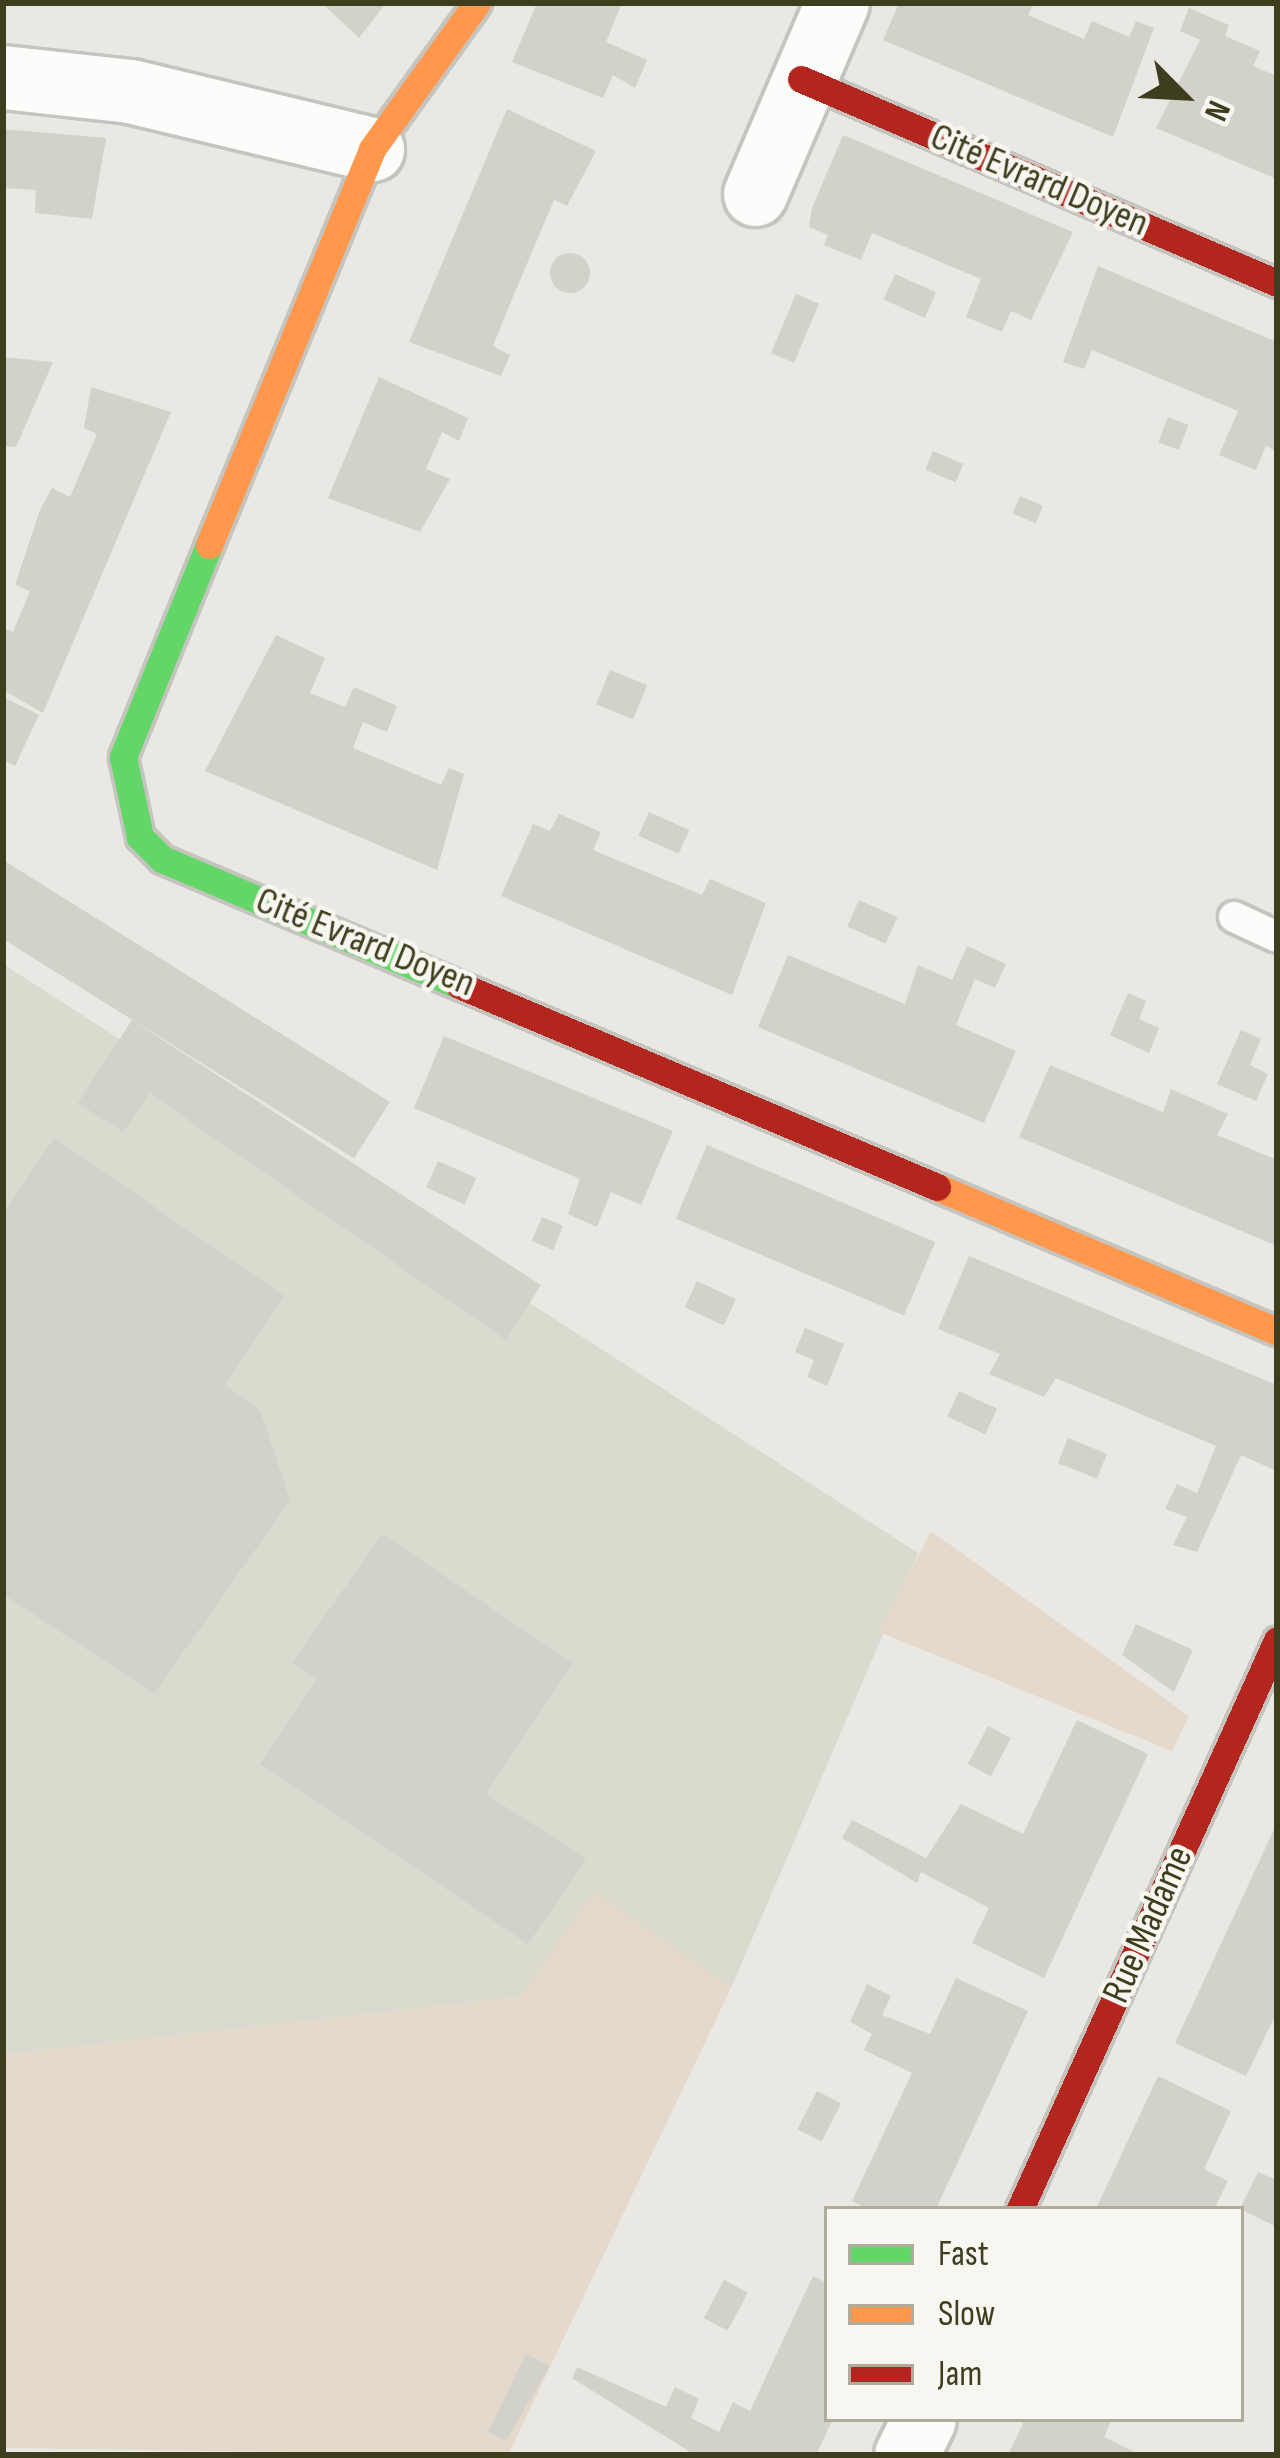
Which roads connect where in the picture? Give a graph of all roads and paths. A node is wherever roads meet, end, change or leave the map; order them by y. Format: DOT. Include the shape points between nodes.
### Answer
graph roads {
  1 [pos="477,3"];
  2 [pos="837,3"];
  3 [pos="3,76"];
  4 [pos="801,79"];
  5 [pos="372,149"];
  6 [pos="754,194"];
  7 [pos="1277,283"];
  8 [pos="1234,917"];
  9 [pos="1277,937"];
  10 [pos="1277,1331"];
  11 [pos="1277,1640"];
  12 [pos="1021,2206"];
  13 [pos="922,2422"];
  14 [pos="906,2455"];
  1 -- 5 [label="street, Cité Evrard Doyen"];
  2 -- 4 [label="street"];
  3 -- 5 [label="street" via="130,91"];
  4 -- 6 [label="street"];
  4 -- 7 [label="street, Cité Evrard Doyen"];
  5 -- 10 [label="street, Cité Evrard Doyen" via="123,757 140,837 162,859"];
  8 -- 9 [label="lane"];
  11 -- 12 [label="street, Rue Madame"];
  13 -- 14 [label="street"];
}
